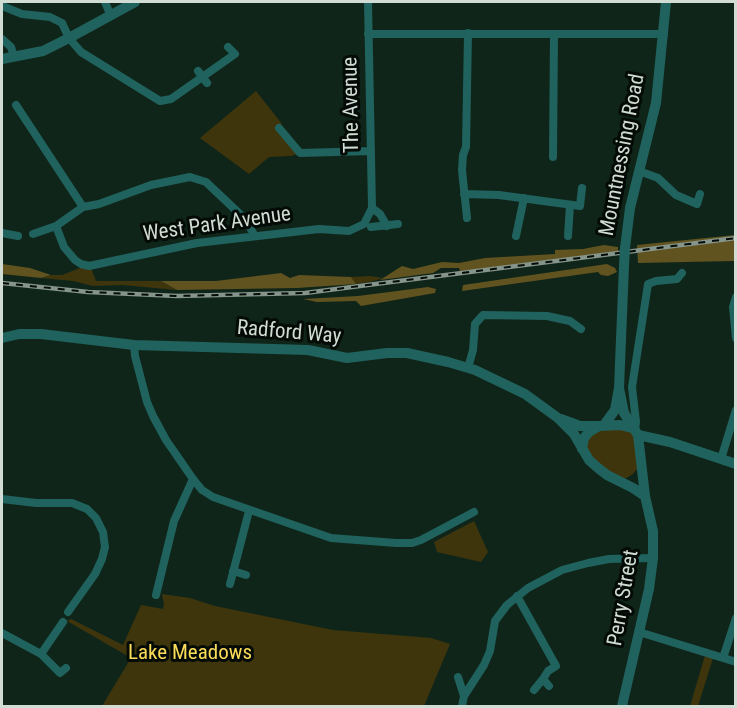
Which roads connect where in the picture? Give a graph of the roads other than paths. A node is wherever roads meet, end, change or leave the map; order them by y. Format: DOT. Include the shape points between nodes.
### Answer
graph roads {
  1 [pos="105,2"];
  2 [pos="135,2"];
  3 [pos="368,2"];
  4 [pos="666,2"];
  5 [pos="2,6"];
  6 [pos="110,14"];
  7 [pos="468,33"];
  8 [pos="368,34"];
  9 [pos="554,34"];
  10 [pos="664,34"];
  11 [pos="69,38"];
  12 [pos="2,39"];
  13 [pos="228,47"];
  14 [pos="14,57"];
  15 [pos="2,59"];
  16 [pos="16,105"];
  17 [pos="279,128"];
  18 [pos="371,151"];
  19 [pos="553,157"];
  20 [pos="639,171"];
  21 [pos="582,188"];
  22 [pos="464,194"];
  23 [pos="700,194"];
  24 [pos="524,198"];
  25 [pos="570,205"];
  26 [pos="83,207"];
  27 [pos="372,208"];
  28 [pos="467,218"];
  29 [pos="398,224"];
  30 [pos="56,226"];
  31 [pos="387,226"];
  32 [pos="371,227"];
  33 [pos="2,233"];
  34 [pos="33,234"];
  35 [pos="18,236"];
  36 [pos="255,236"];
  37 [pos="516,236"];
  38 [pos="568,236"];
  39 [pos="682,273"];
  40 [pos="735,297"];
  41 [pos="581,329"];
  42 [pos="2,338"];
  43 [pos="735,338"];
  44 [pos="134,345"];
  45 [pos="468,368"];
  46 [pos="619,388"];
  47 [pos="735,410"];
  48 [pos="558,418"];
  49 [pos="601,426"];
  50 [pos="635,431"];
  51 [pos="664,440"];
  52 [pos="582,449"];
  53 [pos="641,453"];
  54 [pos="721,459"];
  55 [pos="735,464"];
  56 [pos="641,465"];
  57 [pos="193,479"];
  58 [pos="621,482"];
  59 [pos="645,496"];
  60 [pos="2,499"];
  61 [pos="249,511"];
  62 [pos="474,512"];
  63 [pos="653,558"];
  64 [pos="233,571"];
  65 [pos="246,574"];
  66 [pos="230,584"];
  67 [pos="156,595"];
  68 [pos="517,596"];
  69 [pos="68,612"];
  70 [pos="735,618"];
  71 [pos="63,622"];
  72 [pos="639,632"];
  73 [pos="2,633"];
  74 [pos="41,654"];
  75 [pos="723,658"];
  76 [pos="735,662"];
  77 [pos="61,673"];
  78 [pos="458,676"];
  79 [pos="543,679"];
  80 [pos="549,686"];
  81 [pos="534,690"];
  82 [pos="464,696"];
  83 [pos="462,706"];
  84 [pos="622,706"];
  1 -- 6 [label="street"];
  2 -- 6 [label="street"];
  3 -- 8 [label="street, The Avenue"];
  4 -- 10 [label="street, Mountnessing Road"];
  5 -- 11 [label="street" via="22,14 50,17 62,23"];
  6 -- 11 [label="street"];
  7 -- 8 [label="street"];
  7 -- 9 [label="street"];
  7 -- 22 [label="street"];
  8 -- 18 [label="street, The Avenue"];
  9 -- 10 [label="street"];
  9 -- 19 [label="street"];
  10 -- 20 [label="street, Mountnessing Road" via="656,103"];
  11 -- 13 [label="street" via="81,52 160,101 171,99 237,56"];
  11 -- 14 [label="street" via="42,51"];
  12 -- 14 [label="street" via="11,46"];
  14 -- 15 [label="street"];
  16 -- 26 [label="street"];
  17 -- 18 [label="street" via="300,153"];
  18 -- 27 [label="street, The Avenue"];
  20 -- 23 [label="street" via="658,178 696,208"];
  20 -- 46 [label="street, Mountnessing Road, bridge" via="625,248"];
  21 -- 25 [label="street" via="580,206"];
  22 -- 24 [label="street"];
  22 -- 28 [label="street"];
  24 -- 25 [label="street"];
  24 -- 37 [label="street"];
  25 -- 38 [label="street"];
  26 -- 30 [label="street"];
  26 -- 36 [label="street" via="168,180 197,178 238,212"];
  27 -- 31 [label="street"];
  27 -- 36 [label="street, West Park Avenue" via="364,224 349,231 319,229"];
  29 -- 31 [label="street"];
  30 -- 34 [label="street"];
  30 -- 36 [label="street, West Park Avenue" via="64,246 81,264 89,266 185,245"];
  31 -- 32 [label="street"];
  33 -- 35 [label="street"];
  39 -- 50 [label="street" via="677,279 648,284 633,378"];
  40 -- 43 [label="street"];
  41 -- 45 [label="street" via="572,321 548,316 483,315 475,324"];
  42 -- 44 [label="street, Radford Way" via="41,334"];
  44 -- 45 [label="street, Radford Way" via="308,350 347,358 407,353"];
  44 -- 57 [label="street" via="153,416"];
  45 -- 48 [label="street, Radford Way" via="525,394"];
  46 -- 49 [label="street, Mountnessing Road" via="615,410"];
  46 -- 50 [label="street, Mountnessing Road" via="624,413"];
  47 -- 54 [label="street"];
  48 -- 49 [label="street, Radford Way" via="580,426"];
  48 -- 52 [label="street, Radford Way"];
  49 -- 50 [label="street" via="620,424"];
  49 -- 52 [label="street, Mountnessing Road" via="584,438"];
  50 -- 51 [label="street"];
  50 -- 53 [label="street, Mountnessing Road"];
  51 -- 53 [label="street" via="652,442"];
  51 -- 54 [label="street"];
  52 -- 58 [label="street" via="598,468"];
  53 -- 56 [label="street, Mountnessing Road"];
  54 -- 55 [label="street"];
  56 -- 58 [label="street"];
  56 -- 59 [label="street, Perry Street"];
  57 -- 61 [label="street" via="213,497"];
  57 -- 67 [label="street" via="174,521"];
  58 -- 59 [label="street"];
  59 -- 63 [label="street, Perry Street" via="653,531"];
  60 -- 69 [label="street" via="72,503 96,518 103,532 102,559"];
  61 -- 62 [label="street" via="331,538 396,543 421,540"];
  61 -- 64 [label="street"];
  63 -- 68 [label="street" via="609,559 562,570"];
  63 -- 72 [label="street, Perry Street"];
  64 -- 65 [label="street"];
  64 -- 66 [label="street"];
  68 -- 79 [label="street" via="556,666"];
  68 -- 82 [label="street" via="495,621 490,651"];
  70 -- 75 [label="street"];
  71 -- 74 [label="street"];
  72 -- 75 [label="street"];
  72 -- 84 [label="street, Perry Street"];
  73 -- 74 [label="street"];
  74 -- 77 [label="street"];
  75 -- 76 [label="street"];
  78 -- 82 [label="street"];
  79 -- 80 [label="street"];
  79 -- 81 [label="street"];
  82 -- 83 [label="street"];
}
